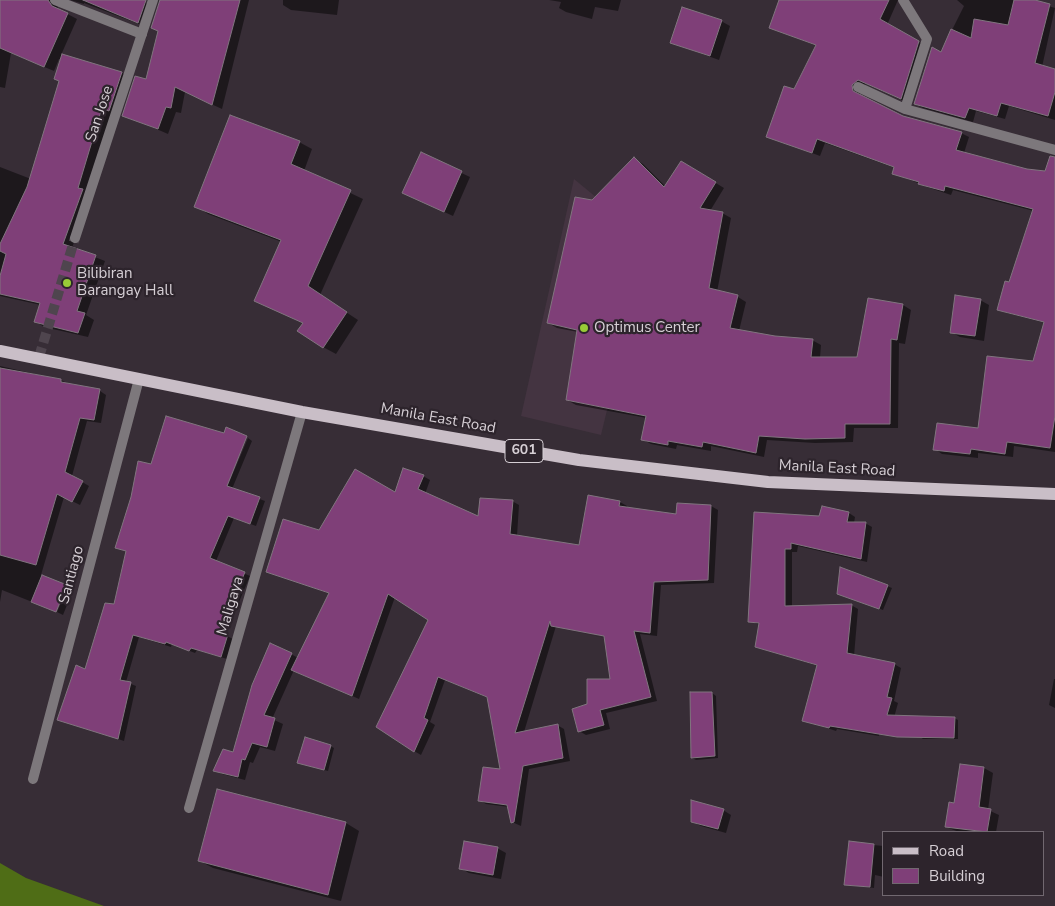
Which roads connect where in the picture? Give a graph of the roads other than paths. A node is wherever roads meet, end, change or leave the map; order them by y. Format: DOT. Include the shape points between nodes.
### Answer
graph roads {
  1 [pos="55,0"];
  2 [pos="154,0"];
  3 [pos="903,0"];
  4 [pos="142,34"];
  5 [pos="858,87"];
  6 [pos="905,109"];
  7 [pos="1055,150"];
  8 [pos="75,238"];
  9 [pos="0,351"];
  10 [pos="139,379"];
  11 [pos="302,412"];
  12 [pos="1055,494"];
  13 [pos="33,780"];
  14 [pos="189,808"];
  1 -- 4 [label="street"];
  2 -- 4 [label="street, San Jose"];
  3 -- 6 [label="street" via="927,39"];
  4 -- 8 [label="street, San Jose"];
  5 -- 6 [label="street"];
  6 -- 7 [label="street"];
  9 -- 10 [label="main road, Manila East Road / 601"];
  10 -- 11 [label="main road, Manila East Road / 601"];
  10 -- 13 [label="street, Santiago"];
  11 -- 12 [label="main road, Manila East Road / 601" via="579,460 768,482"];
  11 -- 14 [label="street, Maligaya"];
}
